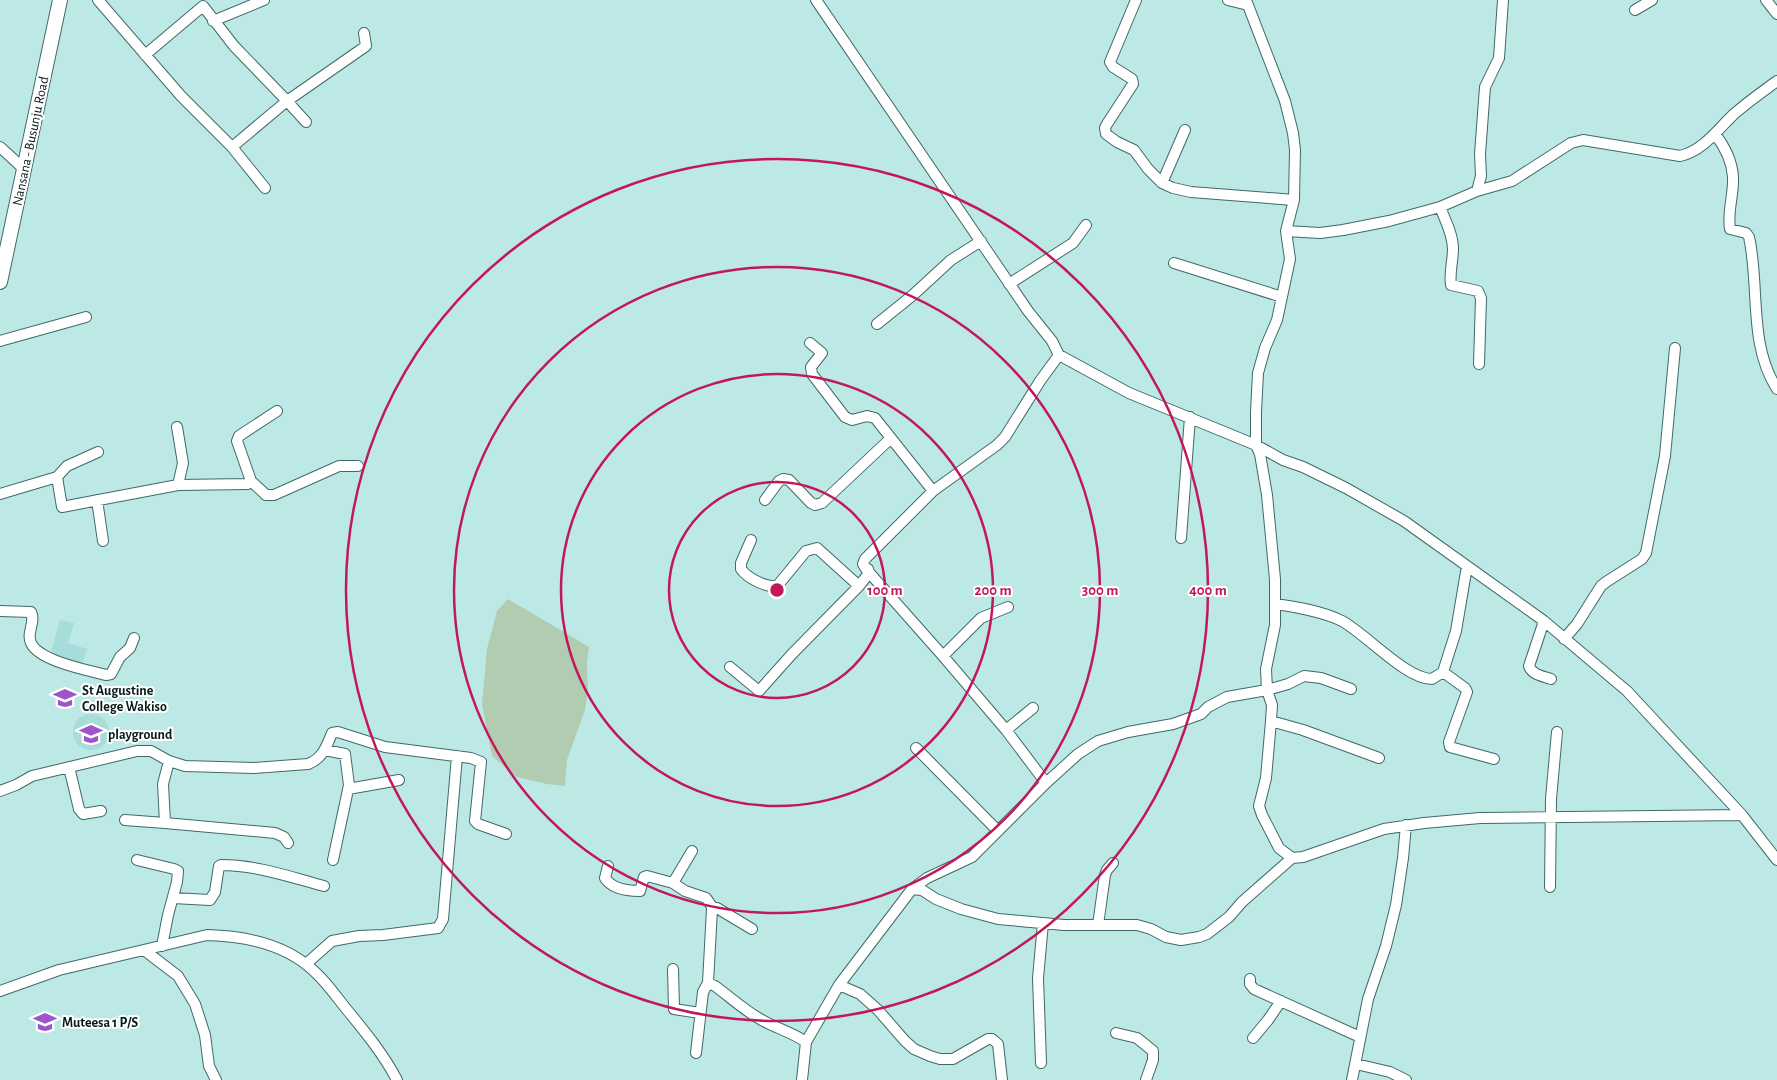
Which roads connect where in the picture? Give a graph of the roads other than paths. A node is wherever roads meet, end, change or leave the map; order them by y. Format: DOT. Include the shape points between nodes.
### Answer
graph roads {
  1 [pos="60,0"];
  2 [pos="98,0"];
  3 [pos="264,0"];
  4 [pos="816,0"];
  5 [pos="1136,0"];
  6 [pos="1228,0"];
  7 [pos="1503,0"];
  8 [pos="1652,0"];
  9 [pos="1766,0"];
  10 [pos="1247,2"];
  11 [pos="204,3"];
  12 [pos="1635,10"];
  13 [pos="1777,14"];
  14 [pos="214,21"];
  15 [pos="364,33"];
  16 [pos="145,55"];
  17 [pos="1777,80"];
  18 [pos="287,101"];
  19 [pos="306,122"];
  20 [pos="1185,130"];
  21 [pos="1715,134"];
  22 [pos="0,147"];
  23 [pos="232,147"];
  24 [pos="24,169"];
  25 [pos="1162,182"];
  26 [pos="265,188"];
  27 [pos="1477,191"];
  28 [pos="1294,200"];
  29 [pos="1440,207"];
  30 [pos="1086,225"];
  31 [pos="1286,231"];
  32 [pos="981,241"];
  33 [pos="1174,263"];
  34 [pos="0,282"];
  35 [pos="1009,284"];
  36 [pos="1282,297"];
  37 [pos="86,317"];
  38 [pos="877,324"];
  39 [pos="0,341"];
  40 [pos="810,342"];
  41 [pos="1675,348"];
  42 [pos="1059,355"];
  43 [pos="1479,364"];
  44 [pos="1777,389"];
  45 [pos="277,411"];
  46 [pos="1190,418"];
  47 [pos="177,427"];
  48 [pos="890,439"];
  49 [pos="1256,445"];
  50 [pos="98,452"];
  51 [pos="358,466"];
  52 [pos="57,477"];
  53 [pos="251,481"];
  54 [pos="178,485"];
  55 [pos="933,492"];
  56 [pos="0,494"];
  57 [pos="97,500"];
  58 [pos="765,500"];
  59 [pos="1181,538"];
  60 [pos="103,540"];
  61 [pos="751,540"];
  62 [pos="1467,566"];
  63 [pos="868,570"];
  64 [pos="859,586"];
  65 [pos="1275,604"];
  66 [pos="1008,607"];
  67 [pos="0,610"];
  68 [pos="1544,622"];
  69 [pos="134,638"];
  70 [pos="1564,639"];
  71 [pos="943,656"];
  72 [pos="730,667"];
  73 [pos="1443,672"];
  74 [pos="1551,678"];
  75 [pos="1351,689"];
  76 [pos="1267,690"];
  77 [pos="1033,708"];
  78 [pos="1271,721"];
  79 [pos="1006,730"];
  80 [pos="1558,732"];
  81 [pos="916,748"];
  82 [pos="325,750"];
  83 [pos="457,756"];
  84 [pos="1379,758"];
  85 [pos="1494,760"];
  86 [pos="169,761"];
  87 [pos="70,767"];
  88 [pos="399,780"];
  89 [pos="1046,782"];
  90 [pos="348,788"];
  91 [pos="0,791"];
  92 [pos="101,810"];
  93 [pos="1742,815"];
  94 [pos="1551,817"];
  95 [pos="125,820"];
  96 [pos="165,823"];
  97 [pos="1406,825"];
  98 [pos="998,832"];
  99 [pos="506,834"];
  100 [pos="288,843"];
  101 [pos="692,851"];
  102 [pos="1292,858"];
  103 [pos="137,860"];
  104 [pos="333,860"];
  105 [pos="1777,860"];
  106 [pos="1113,863"];
  107 [pos="608,866"];
  108 [pos="673,883"];
  109 [pos="324,886"];
  110 [pos="1550,887"];
  111 [pos="912,888"];
  112 [pos="173,898"];
  113 [pos="713,908"];
  114 [pos="1042,923"];
  115 [pos="1098,925"];
  116 [pos="752,929"];
  117 [pos="162,946"];
  118 [pos="144,950"];
  119 [pos="306,964"];
  120 [pos="673,969"];
  121 [pos="1250,979"];
  122 [pos="708,983"];
  123 [pos="839,985"];
  124 [pos="0,991"];
  125 [pos="1281,1001"];
  126 [pos="700,1013"];
  127 [pos="1116,1033"];
  128 [pos="1360,1037"];
  129 [pos="1253,1038"];
  130 [pos="806,1042"];
  131 [pos="696,1053"];
  132 [pos="1041,1063"];
  133 [pos="1356,1064"];
  134 [pos="216,1080"];
  135 [pos="397,1080"];
  136 [pos="802,1080"];
  137 [pos="1002,1080"];
  138 [pos="1146,1080"];
  139 [pos="1352,1080"];
  140 [pos="1406,1080"];
  1 -- 24 [label="main road, Nansana - Busunju Road"];
  2 -- 16 [label="street"];
  3 -- 14 [label="street"];
  4 -- 32 [label="street"];
  5 -- 25 [label="street" via="1110,62 1132,79 1133,84 1105,131 1109,137 1134,150"];
  6 -- 10 [label="street"];
  7 -- 27 [label="street" via="1499,58 1485,87 1481,176"];
  8 -- 12 [label="street"];
  9 -- 13 [label="street"];
  10 -- 28 [label="street" via="1290,118 1295,150"];
  11 -- 14 [label="street"];
  11 -- 16 [label="street"];
  14 -- 18 [label="street"];
  15 -- 18 [label="street" via="366,46"];
  16 -- 23 [label="street"];
  17 -- 21 [label="street" via="1735,113"];
  18 -- 19 [label="street"];
  18 -- 23 [label="street"];
  20 -- 25 [label="street"];
  21 -- 27 [label="street" via="1689,154 1680,156 1577,141 1512,181"];
  21 -- 44 [label="street" via="1726,147 1732,170 1730,229 1746,233 1749,237 1761,347 1768,375"];
  22 -- 24 [label="street"];
  23 -- 26 [label="street"];
  24 -- 34 [label="main road, Nansana - Busunju Road"];
  25 -- 28 [label="street" via="1191,192"];
  27 -- 29 [label="street"];
  28 -- 31 [label="street"];
  29 -- 31 [label="street" via="1320,234"];
  29 -- 43 [label="street" via="1452,238 1451,285 1478,291 1481,298"];
  30 -- 35 [label="street" via="1073,243"];
  31 -- 36 [label="street" via="1290,259"];
  32 -- 35 [label="street"];
  32 -- 38 [label="street" via="951,260"];
  33 -- 36 [label="street"];
  35 -- 42 [label="street"];
  36 -- 49 [label="street" via="1258,372"];
  37 -- 39 [label="street"];
  40 -- 48 [label="street" via="822,353 811,367 812,374 845,417 852,420 872,416"];
  41 -- 70 [label="street" via="1664,456 1646,553 1642,560 1601,586"];
  42 -- 46 [label="street" via="1129,393"];
  42 -- 55 [label="street" via="1005,437"];
  45 -- 53 [label="street" via="239,436 237,441"];
  46 -- 49 [label="street"];
  46 -- 59 [label="street"];
  47 -- 54 [label="street" via="183,463"];
  48 -- 55 [label="street"];
  48 -- 58 [label="street" via="822,503 811,503 789,480 783,479"];
  49 -- 62 [label="street" via="1377,505"];
  49 -- 65 [label="street" via="1265,478"];
  50 -- 52 [label="street" via="68,466"];
  51 -- 53 [label="street" via="339,466 270,496"];
  52 -- 56 [label="street"];
  52 -- 57 [label="street" via="62,507"];
  53 -- 54 [label="street" via="248,484"];
  54 -- 57 [label="street"];
  55 -- 63 [label="street" via="865,559 864,566"];
  57 -- 60 [label="street"];
  61 -- 64 [label="street" via="741,569 768,586 778,585 806,551 817,548"];
  62 -- 68 [label="street"];
  62 -- 73 [label="street" via="1456,631"];
  63 -- 64 [label="street"];
  63 -- 71 [label="street"];
  64 -- 72 [label="street" via="758,691"];
  65 -- 73 [label="street" via="1338,619 1421,678 1432,679"];
  65 -- 76 [label="street" via="1275,625 1266,669"];
  66 -- 71 [label="street" via="981,618"];
  67 -- 69 [label="street" via="31,612 30,643 42,654 106,675 111,674"];
  68 -- 70 [label="street"];
  68 -- 74 [label="street" via="1529,666 1535,674"];
  70 -- 93 [label="street" via="1627,692"];
  71 -- 79 [label="street"];
  73 -- 85 [label="street" via="1467,692 1450,747"];
  75 -- 76 [label="street" via="1304,676"];
  76 -- 78 [label="street" via="1272,705"];
  76 -- 89 [label="street" via="1227,697 1201,714 1173,724 1098,741"];
  77 -- 79 [label="street"];
  78 -- 84 [label="street"];
  78 -- 102 [label="street" via="1260,810 1279,848"];
  79 -- 89 [label="street"];
  80 -- 94 [label="street"];
  81 -- 98 [label="street"];
  82 -- 83 [label="street" via="332,733 338,732 385,747"];
  82 -- 86 [label="street" via="308,764 265,768 185,766"];
  82 -- 90 [label="street" via="345,754"];
  83 -- 99 [label="street" via="481,762 475,821"];
  83 -- 119 [label="street" via="442,924 438,928 332,941"];
  86 -- 87 [label="street" via="146,750"];
  86 -- 96 [label="street" via="163,784"];
  87 -- 91 [label="street" via="32,776"];
  87 -- 92 [label="street" via="79,810 83,814"];
  88 -- 90 [label="street"];
  89 -- 98 [label="street"];
  90 -- 104 [label="street"];
  93 -- 94 [label="street"];
  93 -- 105 [label="street"];
  94 -- 97 [label="street" via="1480,818"];
  94 -- 110 [label="street"];
  95 -- 96 [label="street"];
  96 -- 100 [label="street" via="275,833"];
  97 -- 102 [label="street"];
  97 -- 128 [label="street" via="1390,931 1368,999"];
  98 -- 111 [label="street" via="972,857"];
  101 -- 108 [label="street"];
  102 -- 115 [label="street" via="1229,917 1199,937 1181,940 1137,925"];
  103 -- 112 [label="street" via="176,869"];
  106 -- 115 [label="street" via="1105,875"];
  107 -- 108 [label="street" via="606,880 625,890 640,891 646,876"];
  108 -- 113 [label="street" via="706,898"];
  109 -- 112 [label="street" via="257,868 221,865 213,898"];
  111 -- 114 [label="street" via="973,913 1010,921"];
  111 -- 123 [label="street"];
  112 -- 117 [label="street"];
  113 -- 116 [label="street"];
  113 -- 122 [label="street"];
  114 -- 115 [label="street"];
  114 -- 132 [label="street" via="1038,978"];
  117 -- 118 [label="street"];
  117 -- 119 [label="street" via="207,935 228,935 260,941"];
  118 -- 124 [label="street" via="59,970"];
  118 -- 134 [label="street" via="178,976 195,1004 205,1035 209,1066"];
  119 -- 135 [label="street" via="318,974 370,1038"];
  120 -- 126 [label="street" via="674,1009"];
  121 -- 125 [label="street" via="1252,987"];
  122 -- 126 [label="street" via="704,988"];
  122 -- 130 [label="street" via="760,1019"];
  123 -- 130 [label="street"];
  123 -- 137 [label="street" via="860,994 914,1049 930,1056 954,1059 988,1039 992,1040 998,1044"];
  125 -- 128 [label="street"];
  125 -- 129 [label="street"];
  126 -- 131 [label="street"];
  127 -- 138 [label="street" via="1137,1038 1153,1051"];
  128 -- 133 [label="street"];
  130 -- 136 [label="street"];
  133 -- 139 [label="street"];
  133 -- 140 [label="street" via="1390,1072"];
}
